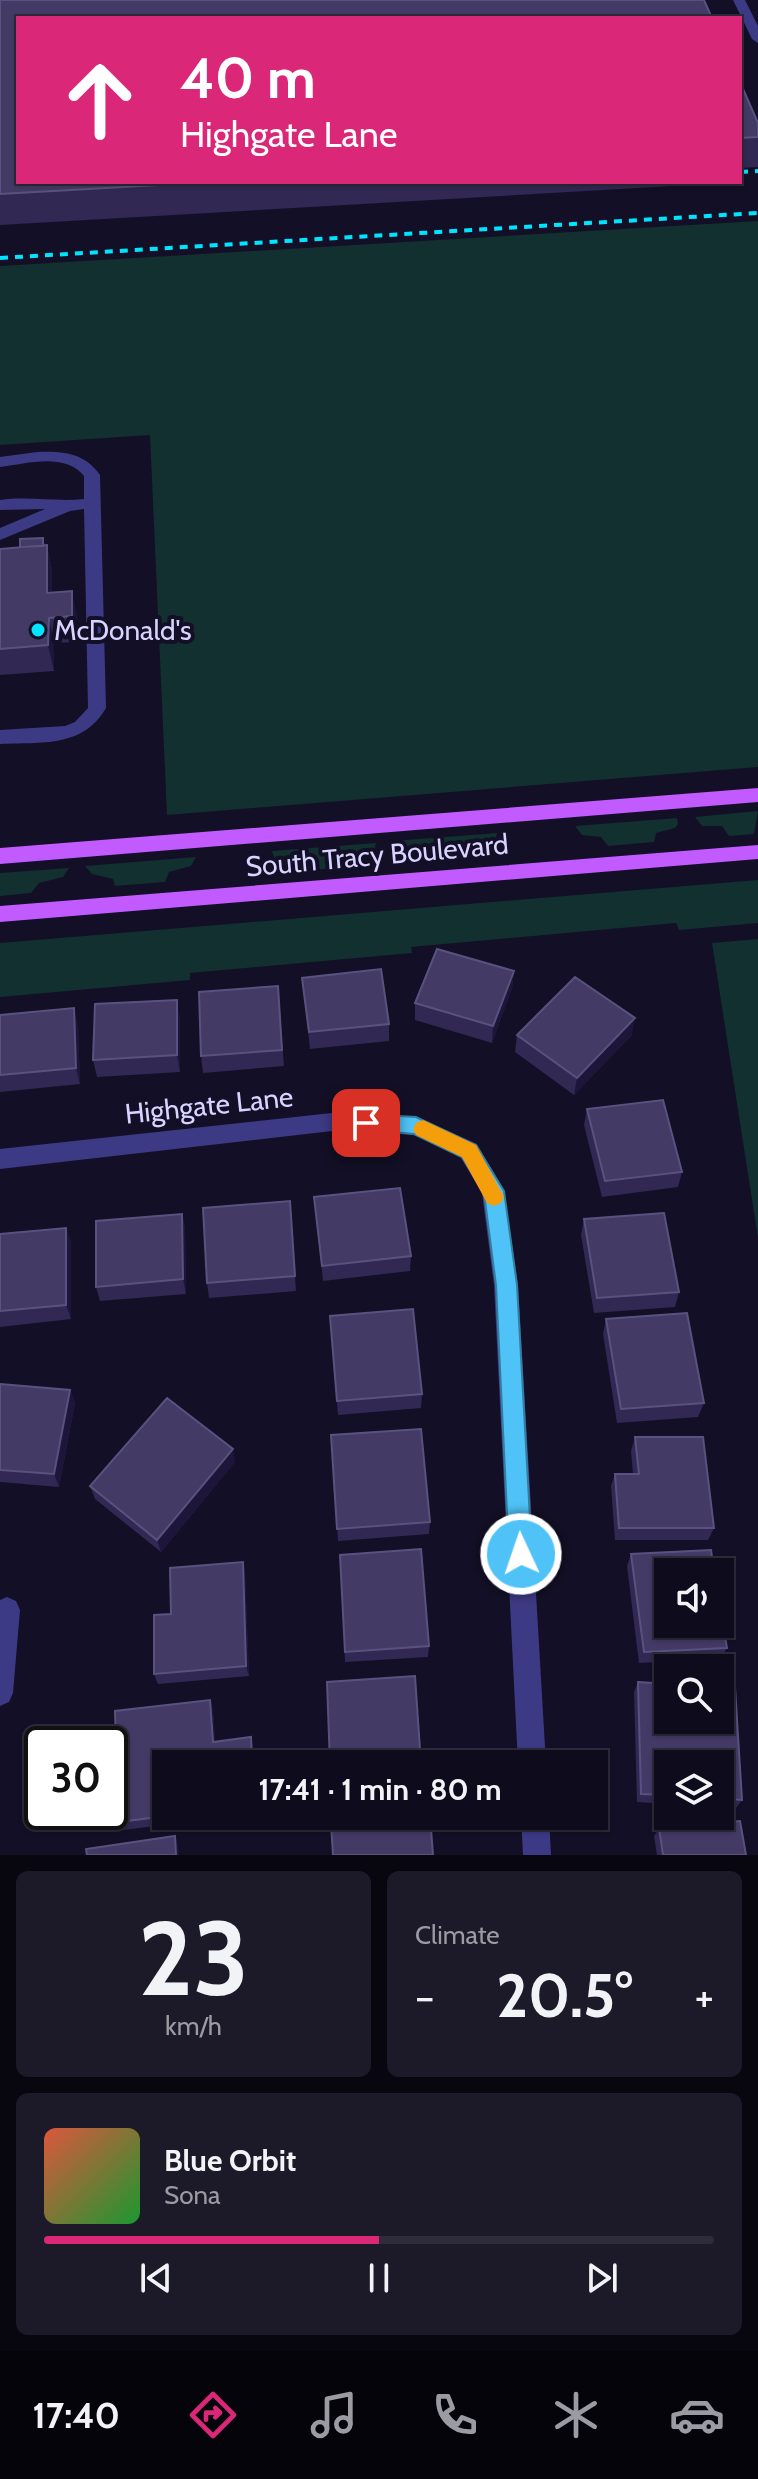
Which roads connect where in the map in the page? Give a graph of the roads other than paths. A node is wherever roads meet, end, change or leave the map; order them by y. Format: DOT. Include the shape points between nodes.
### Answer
graph roads {
  1 [pos="739,0"];
  2 [pos="758,39"];
  3 [pos="0,462"];
  4 [pos="93,503"];
  5 [pos="0,505"];
  6 [pos="67,506"];
  7 [pos="0,534"];
  8 [pos="0,737"];
  9 [pos="758,795"];
  10 [pos="758,852"];
  11 [pos="0,856"];
  12 [pos="0,914"];
  13 [pos="0,1159"];
  14 [pos="7,1610"];
  15 [pos="0,1693"];
  16 [pos="531,1750"];
  17 [pos="536,1830"];
  18 [pos="537,1855"];
  1 -- 2 [label="street"];
  3 -- 4 [label="street" via="78,459 92,475"];
  4 -- 6 [label="street"];
  4 -- 8 [label="street" via="97,708 84,727 69,732"];
  5 -- 6 [label="street"];
  6 -- 7 [label="street"];
  9 -- 11 [label="main road, South Tracy Boulevard"];
  10 -- 12 [label="main road, South Tracy Boulevard"];
  13 -- 16 [label="street, Highgate Lane" via="341,1121 416,1126 469,1151 493,1191 506,1285"];
  14 -- 15 [label="street"];
  17 -- 18 [label="street"];
}
